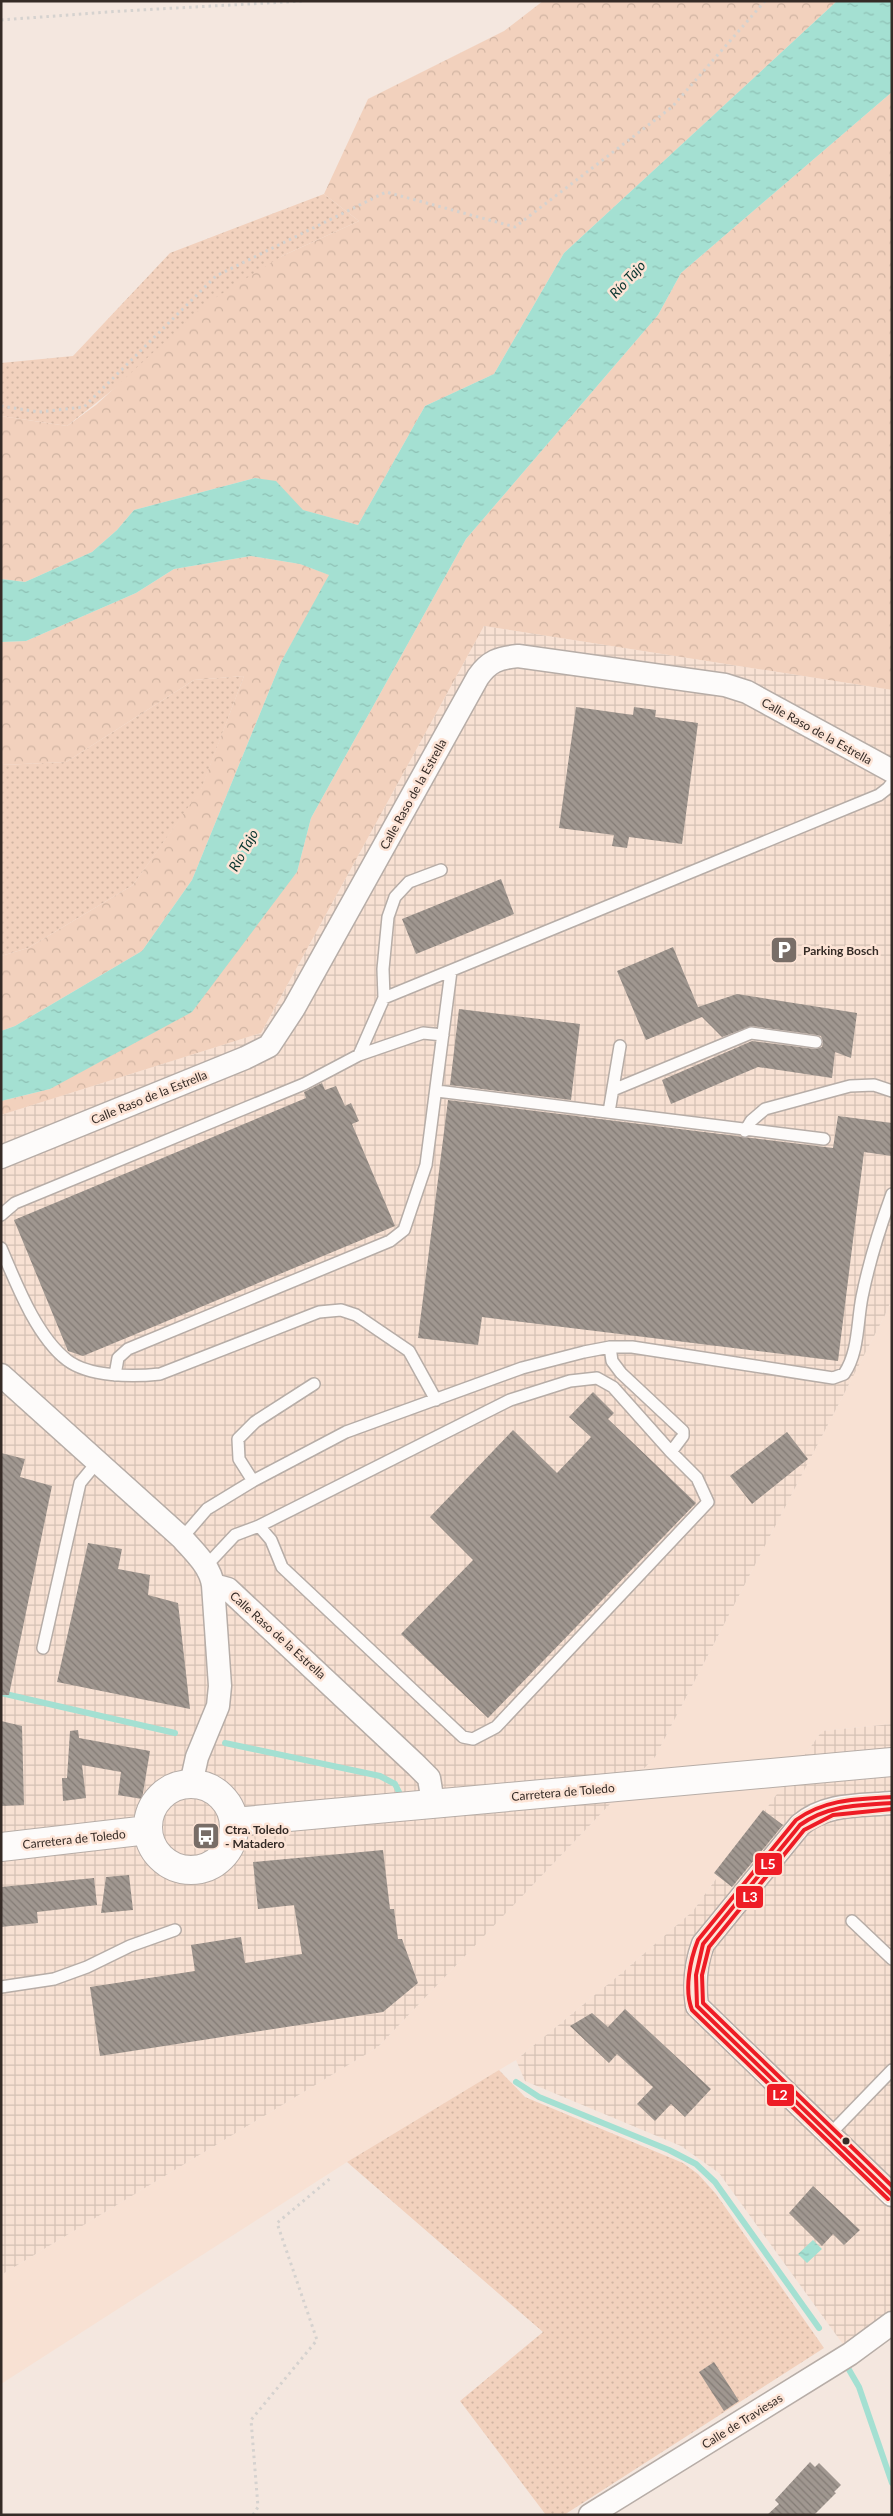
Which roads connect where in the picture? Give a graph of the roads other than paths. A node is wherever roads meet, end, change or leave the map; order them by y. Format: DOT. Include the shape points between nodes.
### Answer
graph roads {
  1 [pos="892,772"];
  2 [pos="892,783"];
  3 [pos="442,870"];
  4 [pos="451,971"];
  5 [pos="384,998"];
  6 [pos="443,1035"];
  7 [pos="816,1042"];
  8 [pos="620,1046"];
  9 [pos="358,1055"];
  10 [pos="613,1090"];
  11 [pos="437,1091"];
  12 [pos="892,1091"];
  13 [pos="609,1112"];
  14 [pos="745,1131"];
  15 [pos="824,1139"];
  16 [pos="1,1157"];
  17 [pos="892,1194"];
  18 [pos="1,1215"];
  19 [pos="1,1248"];
  20 [pos="610,1347"];
  21 [pos="115,1374"];
  22 [pos="1,1375"];
  23 [pos="314,1384"];
  24 [pos="436,1400"];
  25 [pos="671,1452"];
  26 [pos="98,1461"];
  27 [pos="254,1481"];
  28 [pos="259,1526"];
  29 [pos="182,1538"];
  30 [pos="210,1575"];
  31 [pos="43,1648"];
  32 [pos="885,1763"];
  33 [pos="191,1784"];
  34 [pos="892,1803"];
  35 [pos="427,1804"];
  36 [pos="234,1822"];
  37 [pos="148,1830"];
  38 [pos="1,1847"];
  39 [pos="852,1921"];
  40 [pos="175,1930"];
  41 [pos="892,1959"];
  42 [pos="1,1986"];
  43 [pos="892,2070"];
  44 [pos="830,2134"];
  45 [pos="892,2195"];
  46 [pos="892,2323"];
  47 [pos="590,2515"];
  1 -- 16 [label="street, Calle Raso de la Estrella" via="747,692 726,685 518,656 500,658 486,665 478,677 294,1008 269,1046"];
  2 -- 4 [label="lane" via="878,795"];
  3 -- 5 [label="lane" via="409,882 395,897 388,917"];
  4 -- 5 [label="lane"];
  4 -- 6 [label="lane"];
  5 -- 9 [label="lane"];
  6 -- 9 [label="lane" via="423,1033"];
  6 -- 11 [label="lane"];
  7 -- 10 [label="lane" via="752,1033"];
  8 -- 10 [label="lane"];
  9 -- 18 [label="lane" via="304,1084 15,1203"];
  10 -- 13 [label="lane"];
  11 -- 13 [label="lane"];
  11 -- 21 [label="lane" via="426,1165 404,1230 390,1242 128,1349 118,1358"];
  12 -- 14 [label="lane" via="874,1085 850,1086 775,1106 765,1109"];
  13 -- 14 [label="lane"];
  14 -- 15 [label="lane"];
  17 -- 20 [label="lane" via="862,1297 854,1355 844,1374 833,1378 632,1347"];
  19 -- 21 [label="lane" via="26,1306 52,1344 67,1360 88,1370"];
  20 -- 24 [label="lane" via="522,1368"];
  20 -- 25 [label="lane" via="612,1361 621,1373 683,1431"];
  21 -- 24 [label="lane" via="136,1377 160,1374 319,1312 341,1310 356,1315 409,1352"];
  22 -- 26 [label="street, Calle Raso de la Estrella"];
  23 -- 27 [label="lane" via="255,1422 238,1439 239,1459"];
  24 -- 27 [label="lane" via="346,1432"];
  25 -- 28 [label="lane" via="613,1387 597,1378 570,1381 510,1400"];
  25 -- 28 [label="lane" via="697,1478 708,1502 496,1727 473,1738 463,1737 282,1568 271,1540"];
  26 -- 29 [label="street, Calle Raso de la Estrella"];
  26 -- 31 [label="lane" via="80,1483"];
  27 -- 29 [label="lane" via="207,1509"];
  28 -- 30 [label="lane" via="235,1535"];
  29 -- 30 [label="street, Calle Raso de la Estrella"];
  30 -- 33 [label="street" via="220,1686 218,1706 197,1757"];
  30 -- 35 [label="street, Calle Raso de la Estrella" via="315,1668 429,1778"];
  32 -- 35 [label="street, Carretera de Toledo"];
  33 -- 36 [label="street" via="206,1787 220,1795"];
  33 -- 37 [label="street" via="174,1788 159,1798 150,1813"];
  34 -- 44 [label="street" via="827,1809 812,1814 703,1944 697,1960 697,2006"];
  35 -- 36 [label="street, Carretera de Toledo"];
  36 -- 37 [label="street" via="233,1839 225,1855 212,1866 196,1870 178,1869 163,1861 152,1847"];
  37 -- 38 [label="street, Carretera de Toledo"];
  39 -- 41 [label="lane"];
  40 -- 42 [label="lane" via="54,1979"];
  43 -- 44 [label="lane"];
  44 -- 45 [label="street"];
  46 -- 47 [label="street, Calle de Traviesas" via="850,2354"];
}
